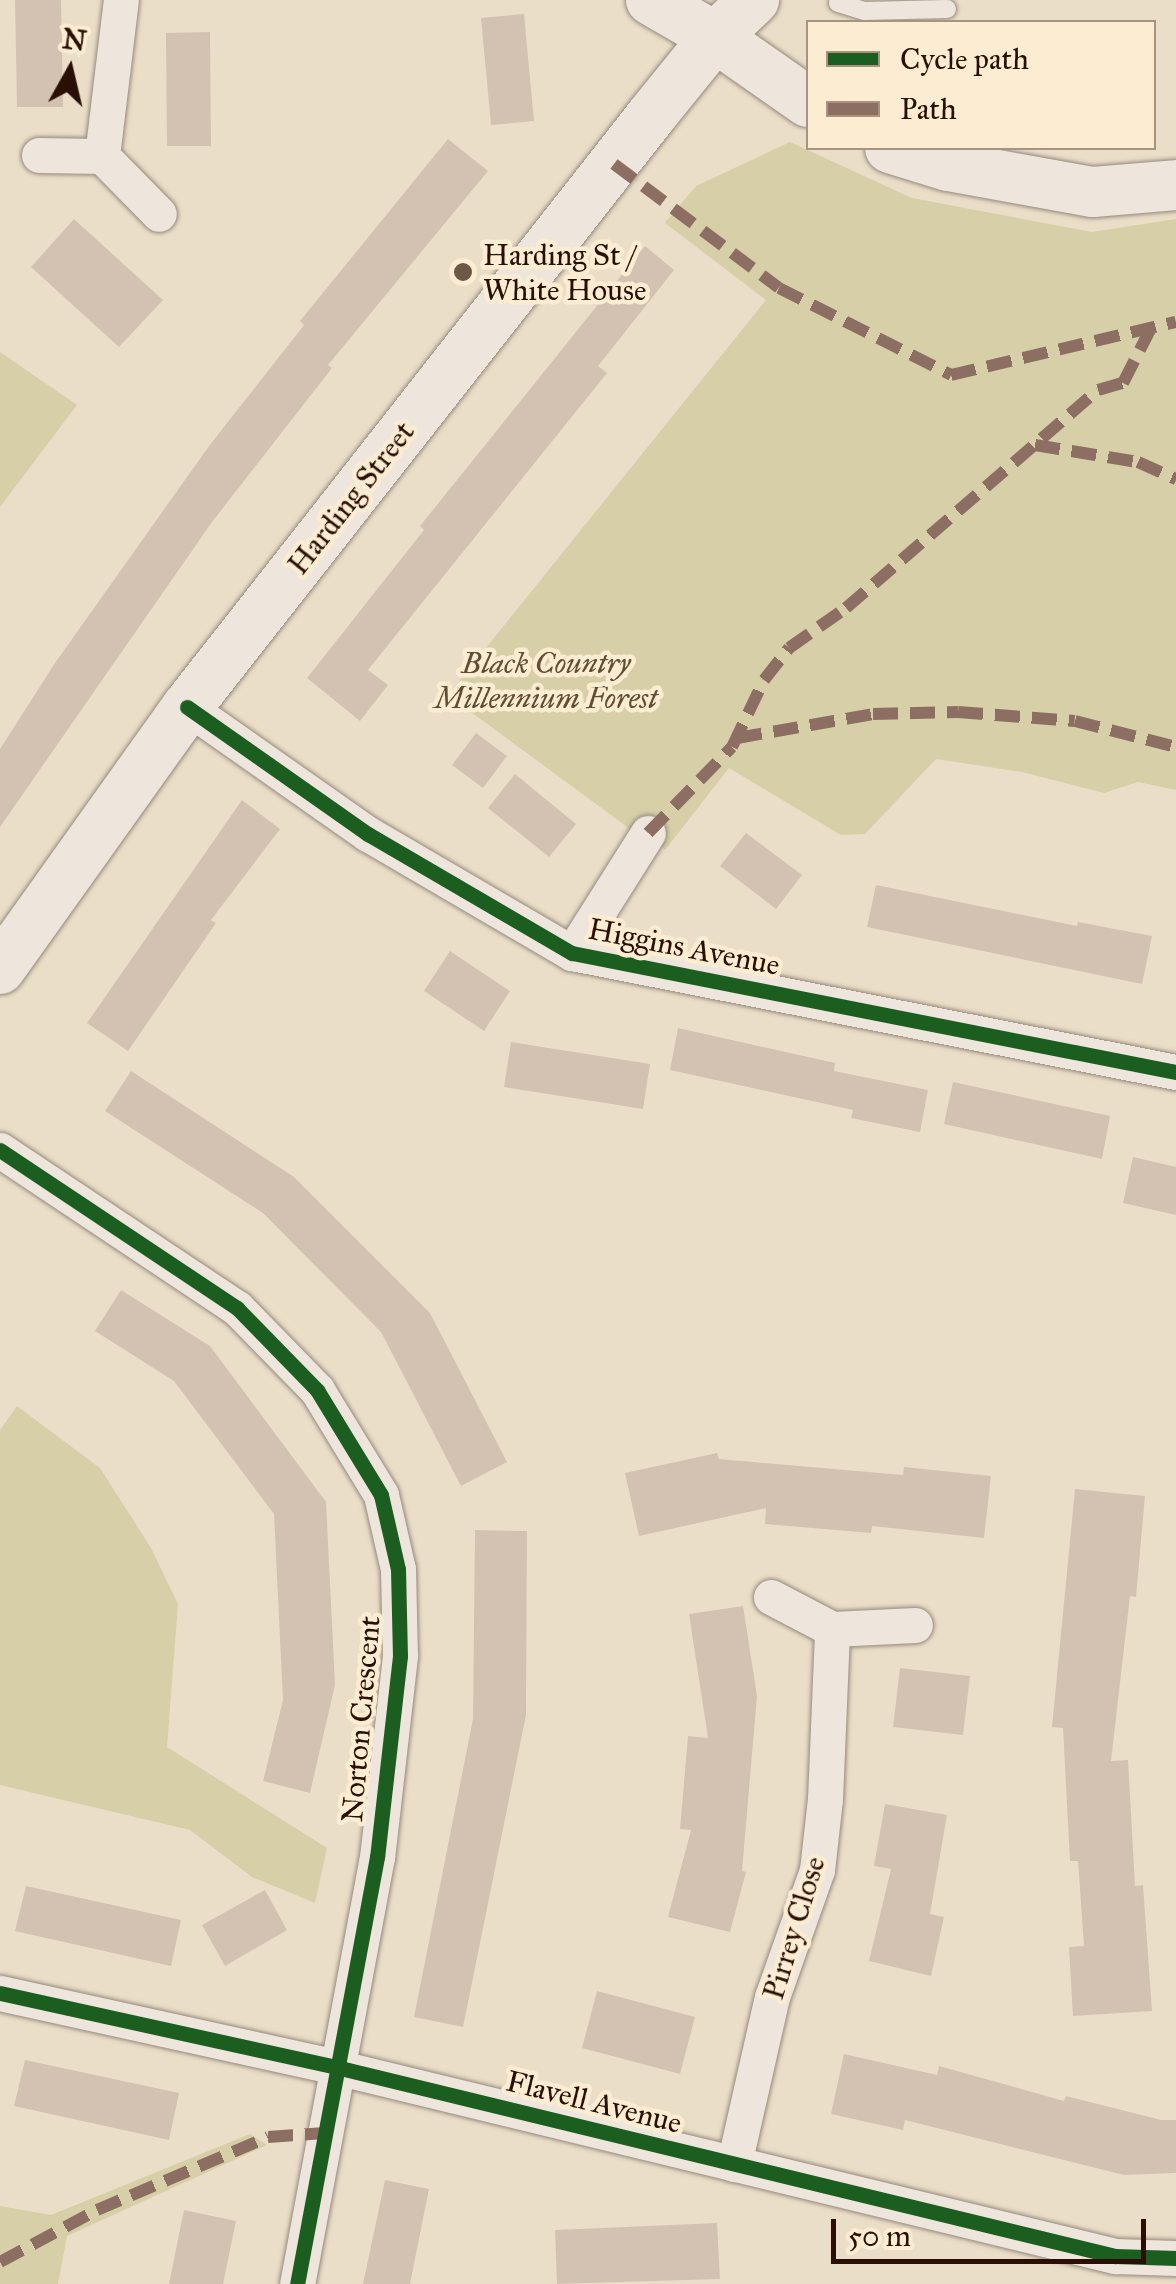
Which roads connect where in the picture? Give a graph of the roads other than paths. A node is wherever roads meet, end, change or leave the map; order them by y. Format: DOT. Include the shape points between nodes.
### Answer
graph roads {
  1 [pos="121,0"];
  2 [pos="651,0"];
  3 [pos="754,0"];
  4 [pos="838,2"];
  5 [pos="947,9"];
  6 [pos="715,37"];
  7 [pos="806,99"];
  8 [pos="896,150"];
  9 [pos="39,155"];
  10 [pos="102,156"];
  11 [pos="1176,185"];
  12 [pos="160,214"];
  13 [pos="187,707"];
  14 [pos="648,833"];
  15 [pos="572,954"];
  16 [pos="0,970"];
  17 [pos="1176,1072"];
  18 [pos="0,1150"];
  19 [pos="770,1597"];
  20 [pos="914,1625"];
  21 [pos="832,1629"];
  22 [pos="0,1994"];
  23 [pos="336,2067"];
  24 [pos="734,2164"];
  25 [pos="1176,2258"];
  26 [pos="1116,2270"];
  27 [pos="297,2284"];
  1 -- 10 [label="street"];
  2 -- 6 [label="main road"];
  3 -- 6 [label="main road, Harding Street"];
  4 -- 5 [label="lane" via="865,11"];
  6 -- 7 [label="main road"];
  6 -- 13 [label="main road, Harding Street"];
  8 -- 11 [label="main road" via="1093,192"];
  9 -- 10 [label="street"];
  10 -- 12 [label="street"];
  13 -- 15 [label="street, Higgins Avenue" via="368,834"];
  13 -- 16 [label="main road, Harding Street"];
  14 -- 15 [label="street"];
  15 -- 17 [label="street, Higgins Avenue"];
  18 -- 23 [label="street, Norton Crescent" via="237,1308 318,1390 380,1495 398,1569 400,1656 377,1857"];
  19 -- 21 [label="street"];
  20 -- 21 [label="street"];
  21 -- 24 [label="street, Pirrey Close" via="816,1870 772,1997"];
  22 -- 23 [label="street, Flavell Avenue"];
  23 -- 24 [label="street, Flavell Avenue"];
  23 -- 27 [label="street, Norton Crescent"];
  24 -- 26 [label="street, Flavell Avenue"];
  25 -- 26 [label="street, Flavell Avenue"];
}
